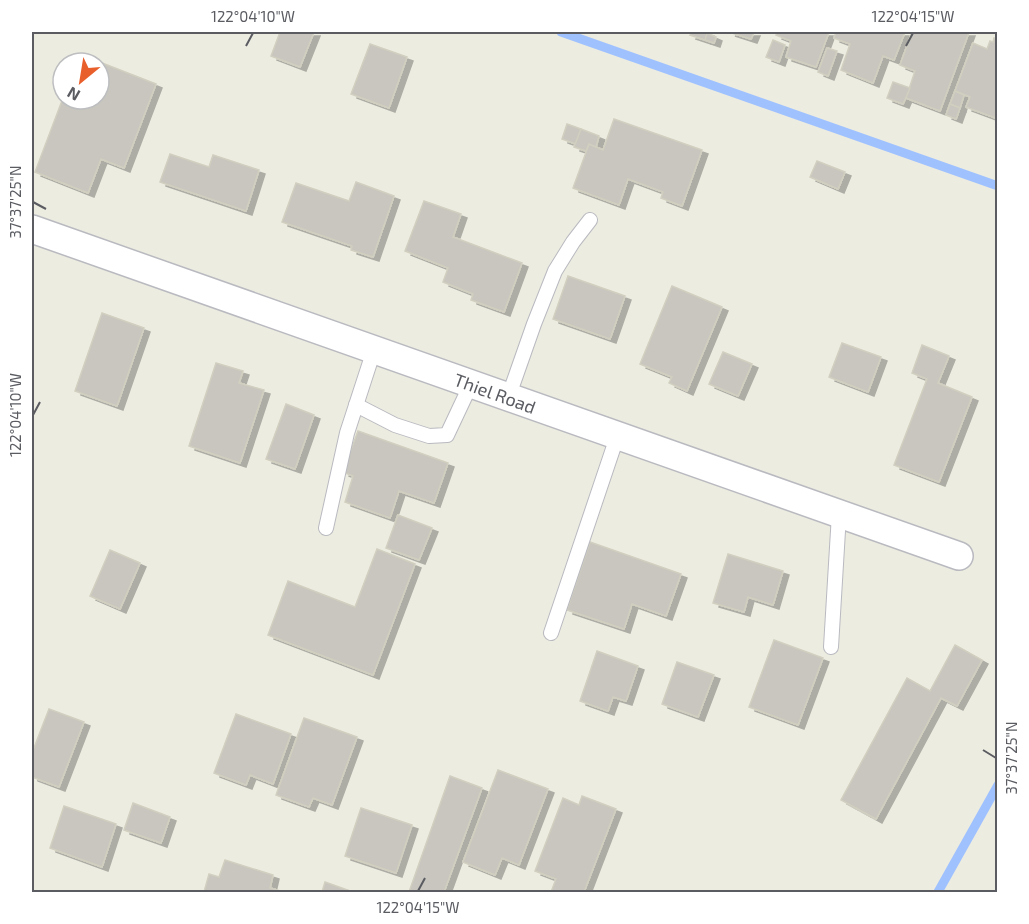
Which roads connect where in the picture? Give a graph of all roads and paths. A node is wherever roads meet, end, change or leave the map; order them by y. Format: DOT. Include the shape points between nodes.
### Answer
graph roads {
  1 [pos="590,220"];
  2 [pos="32,229"];
  3 [pos="374,350"];
  4 [pos="471,384"];
  5 [pos="508,398"];
  6 [pos="356,405"];
  7 [pos="617,436"];
  8 [pos="839,514"];
  9 [pos="326,528"];
  10 [pos="959,556"];
  11 [pos="551,633"];
  12 [pos="831,647"];
  1 -- 5 [label="lane" via="555,271"];
  2 -- 3 [label="street, Thiel Road"];
  3 -- 4 [label="street, Thiel Road"];
  3 -- 6 [label="lane"];
  4 -- 5 [label="street, Thiel Road"];
  4 -- 6 [label="lane" via="447,435 429,436 395,425"];
  5 -- 7 [label="street, Thiel Road"];
  6 -- 9 [label="lane"];
  7 -- 8 [label="street, Thiel Road"];
  7 -- 11 [label="lane"];
  8 -- 10 [label="street, Thiel Road"];
  8 -- 12 [label="lane"];
}
